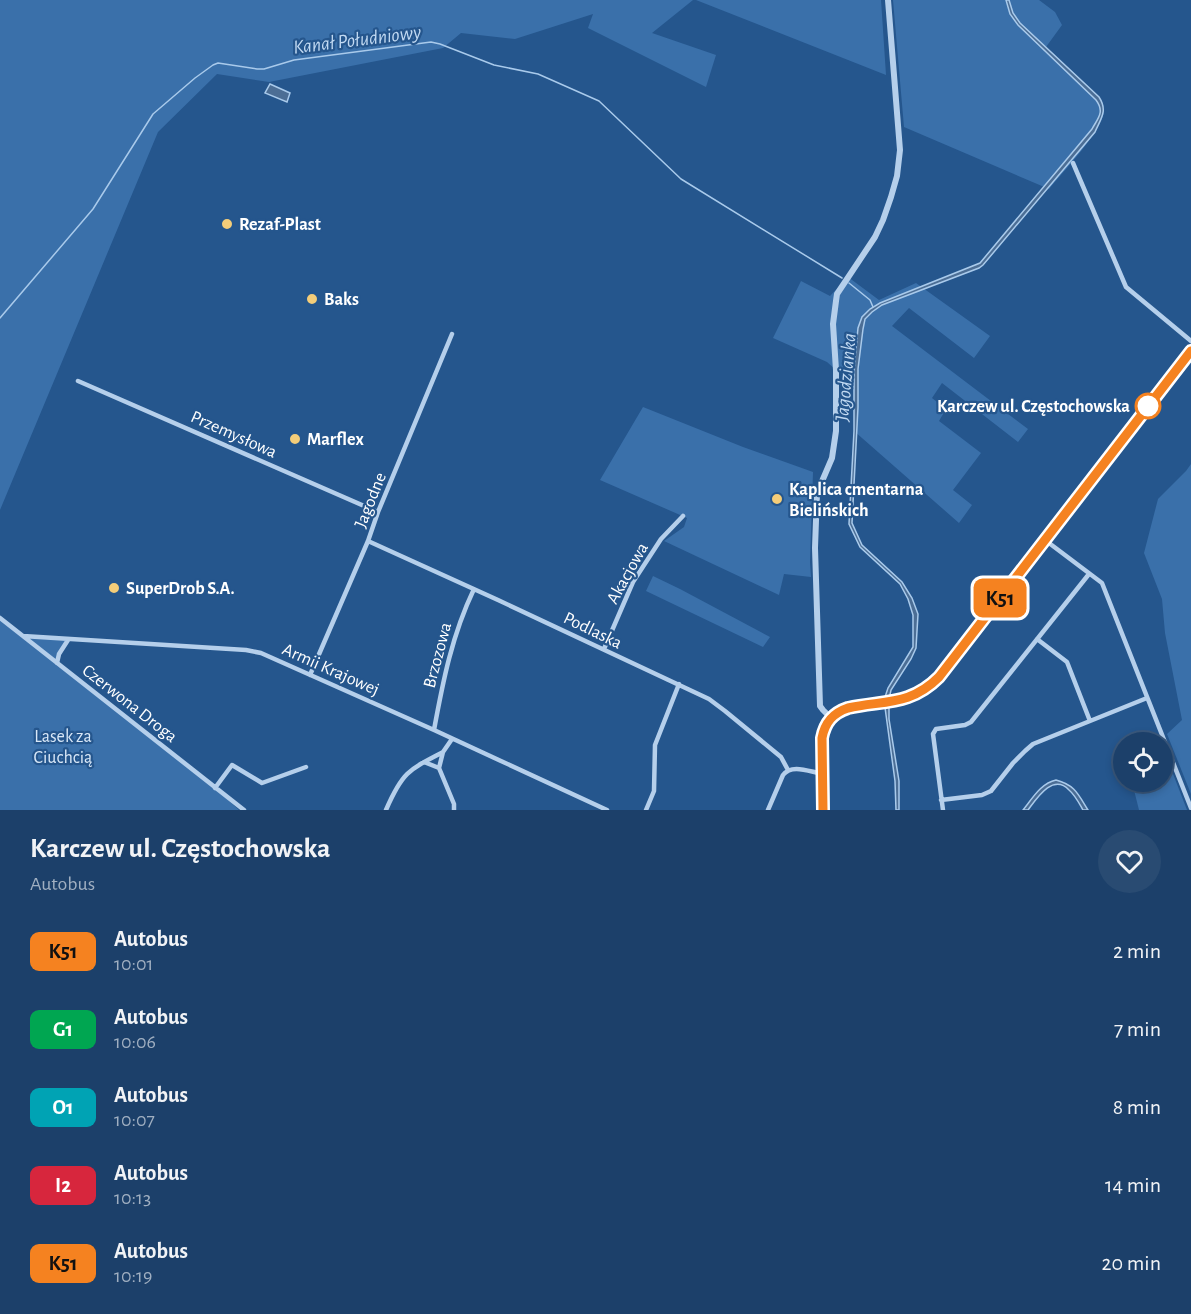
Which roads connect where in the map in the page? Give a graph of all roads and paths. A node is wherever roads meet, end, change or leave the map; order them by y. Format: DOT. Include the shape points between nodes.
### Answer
graph roads {
  1 [pos="888,0"];
  2 [pos="1073,163"];
  3 [pos="452,334"];
  4 [pos="1191,341"];
  5 [pos="1191,351"];
  6 [pos="78,381"];
  7 [pos="378,512"];
  8 [pos="683,516"];
  9 [pos="1045,540"];
  10 [pos="368,541"];
  11 [pos="1089,574"];
  12 [pos="474,589"];
  13 [pos="0,618"];
  14 [pos="23,636"];
  15 [pos="68,639"];
  16 [pos="1037,639"];
  17 [pos="604,649"];
  18 [pos="57,663"];
  19 [pos="310,675"];
  20 [pos="679,684"];
  21 [pos="1147,698"];
  22 [pos="831,718"];
  23 [pos="1090,721"];
  24 [pos="434,730"];
  25 [pos="452,739"];
  26 [pos="443,752"];
  27 [pos="424,762"];
  28 [pos="306,767"];
  29 [pos="439,768"];
  30 [pos="788,770"];
  31 [pos="823,774"];
  32 [pos="215,788"];
  33 [pos="941,800"];
  34 [pos="1191,808"];
  35 [pos="244,810"];
  36 [pos="386,810"];
  37 [pos="454,810"];
  38 [pos="607,810"];
  39 [pos="646,810"];
  40 [pos="768,810"];
  41 [pos="823,810"];
  42 [pos="943,810"];
  1 -- 22 [label="street" via="900,150 897,176 875,237 837,294 833,324 836,431 832,458 817,492 820,706"];
  2 -- 4 [label="street" via="1126,287"];
  3 -- 7 [label="street, Jagodne"];
  5 -- 9 [label="main road"];
  6 -- 7 [label="street, Przemysłowa"];
  7 -- 10 [label="street, Jagodne"];
  8 -- 17 [label="street, Akacjowa" via="661,539 633,582"];
  9 -- 11 [label="street"];
  9 -- 22 [label="main road" via="939,677 926,688 896,701 841,710"];
  10 -- 12 [label="street, Podlaska"];
  10 -- 19 [label="street, Jagodne"];
  11 -- 16 [label="street"];
  11 -- 21 [label="street" via="1102,583"];
  12 -- 17 [label="street, Podlaska"];
  12 -- 24 [label="street, Brzozowa" via="451,649"];
  13 -- 14 [label="street, Czerwona Droga"];
  14 -- 15 [label="street, Armii Krajowej"];
  14 -- 18 [label="street, Czerwona Droga"];
  15 -- 18 [label="street"];
  15 -- 19 [label="street, Armii Krajowej" via="246,650"];
  16 -- 23 [label="street" via="1067,662"];
  16 -- 33 [label="street" via="971,722 936,729 933,734"];
  17 -- 20 [label="street, Podlaska"];
  18 -- 32 [label="street, Czerwona Droga"];
  19 -- 24 [label="street, Armii Krajowej"];
  20 -- 30 [label="street, Podlaska" via="725,711 782,757"];
  20 -- 39 [label="street" via="655,745 654,791"];
  21 -- 23 [label="street"];
  21 -- 34 [label="street"];
  22 -- 31 [label="main road" via="822,738"];
  23 -- 33 [label="street" via="1033,744 991,791"];
  24 -- 25 [label="street, Armii Krajowej"];
  25 -- 26 [label="street"];
  25 -- 38 [label="street, Armii Krajowej"];
  26 -- 27 [label="street"];
  26 -- 29 [label="street"];
  27 -- 29 [label="street"];
  27 -- 36 [label="street" via="403,777"];
  28 -- 32 [label="street" via="262,783 232,765"];
  29 -- 37 [label="street"];
  30 -- 31 [label="street"];
  30 -- 40 [label="street"];
  31 -- 41 [label="main road"];
  32 -- 35 [label="street, Czerwona Droga"];
  33 -- 42 [label="street"];
}
